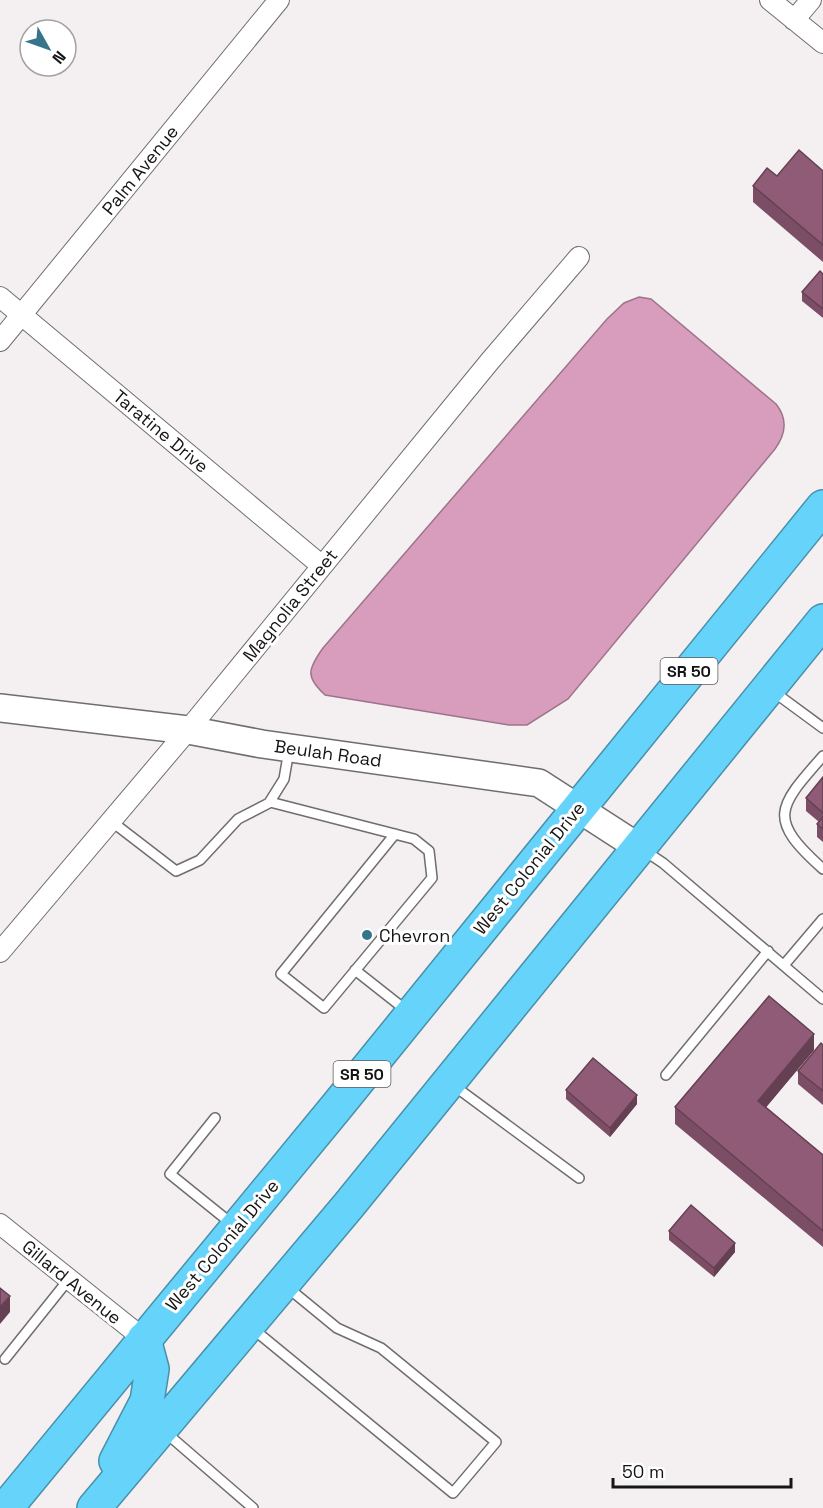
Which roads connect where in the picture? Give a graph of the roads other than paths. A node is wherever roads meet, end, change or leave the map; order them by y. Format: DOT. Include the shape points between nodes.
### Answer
graph roads {
  1 [pos="279,0"];
  2 [pos="770,0"];
  3 [pos="811,0"];
  4 [pos="794,20"];
  5 [pos="823,43"];
  6 [pos="579,257"];
  7 [pos="0,297"];
  8 [pos="22,315"];
  9 [pos="0,341"];
  10 [pos="823,507"];
  11 [pos="322,566"];
  12 [pos="823,621"];
  13 [pos="769,687"];
  14 [pos="0,708"];
  15 [pos="823,728"];
  16 [pos="188,730"];
  17 [pos="290,748"];
  18 [pos="823,756"];
  19 [pos="270,802"];
  20 [pos="578,808"];
  21 [pos="111,820"];
  22 [pos="395,834"];
  23 [pos="638,847"];
  24 [pos="823,869"];
  25 [pos="823,919"];
  26 [pos="768,951"];
  27 [pos="0,952"];
  28 [pos="784,965"];
  29 [pos="355,970"];
  30 [pos="823,999"];
  31 [pos="411,1014"];
  32 [pos="666,1075"];
  33 [pos="449,1081"];
  34 [pos="215,1118"];
  35 [pos="579,1178"];
  36 [pos="0,1224"];
  37 [pos="237,1227"];
  38 [pos="69,1279"];
  39 [pos="282,1283"];
  40 [pos="248,1324"];
  41 [pos="144,1339"];
  42 [pos="5,1359"];
  43 [pos="160,1428"];
  44 [pos="10,1497"];
  45 [pos="85,1508"];
  46 [pos="94,1508"];
  47 [pos="253,1508"];
  1 -- 8 [label="street, Palm Avenue"];
  2 -- 4 [label="street"];
  3 -- 4 [label="street"];
  4 -- 5 [label="street"];
  6 -- 11 [label="street, Magnolia Street"];
  7 -- 8 [label="street, Taratine Drive"];
  8 -- 9 [label="street, Palm Avenue"];
  8 -- 11 [label="street, Taratine Drive"];
  10 -- 20 [label="highway, West Colonial Drive / SR 50"];
  11 -- 16 [label="street, Magnolia Street"];
  12 -- 13 [label="highway"];
  13 -- 15 [label="lane"];
  13 -- 23 [label="highway"];
  14 -- 16 [label="street, Beulah Road"];
  16 -- 17 [label="street, Beulah Road"];
  16 -- 21 [label="street, Magnolia Street"];
  17 -- 19 [label="lane" via="284,779"];
  17 -- 20 [label="street, Beulah Road" via="539,783"];
  18 -- 24 [label="lane" via="796,786 783,810 786,830"];
  19 -- 21 [label="lane" via="238,819 200,860 176,871"];
  19 -- 22 [label="lane"];
  20 -- 23 [label="street, Beulah Road"];
  20 -- 31 [label="highway, West Colonial Drive / SR 50"];
  21 -- 27 [label="street, Magnolia Street"];
  22 -- 29 [label="lane" via="414,839 429,851 432,878"];
  22 -- 29 [label="lane" via="281,974 324,1008"];
  23 -- 26 [label="lane" via="663,863"];
  23 -- 33 [label="highway"];
  25 -- 28 [label="lane"];
  26 -- 28 [label="lane"];
  26 -- 32 [label="lane"];
  28 -- 30 [label="lane"];
  29 -- 31 [label="lane"];
  31 -- 37 [label="highway, West Colonial Drive / SR 50"];
  33 -- 35 [label="lane"];
  33 -- 39 [label="highway"];
  34 -- 37 [label="lane" via="170,1174"];
  36 -- 38 [label="street, Gillard Avenue"];
  37 -- 41 [label="highway, West Colonial Drive / SR 50"];
  38 -- 41 [label="street, Gillard Avenue"];
  38 -- 42 [label="lane"];
  39 -- 40 [label="highway"];
  39 -- 40 [label="lane" via="337,1328 381,1348 496,1442 453,1493"];
  40 -- 43 [label="highway"];
  41 -- 44 [label="highway, West Colonial Drive / SR 50"];
  41 -- 45 [label="highway" via="152,1369 147,1401 108,1476"];
  43 -- 46 [label="highway"];
  43 -- 47 [label="lane"];
}
